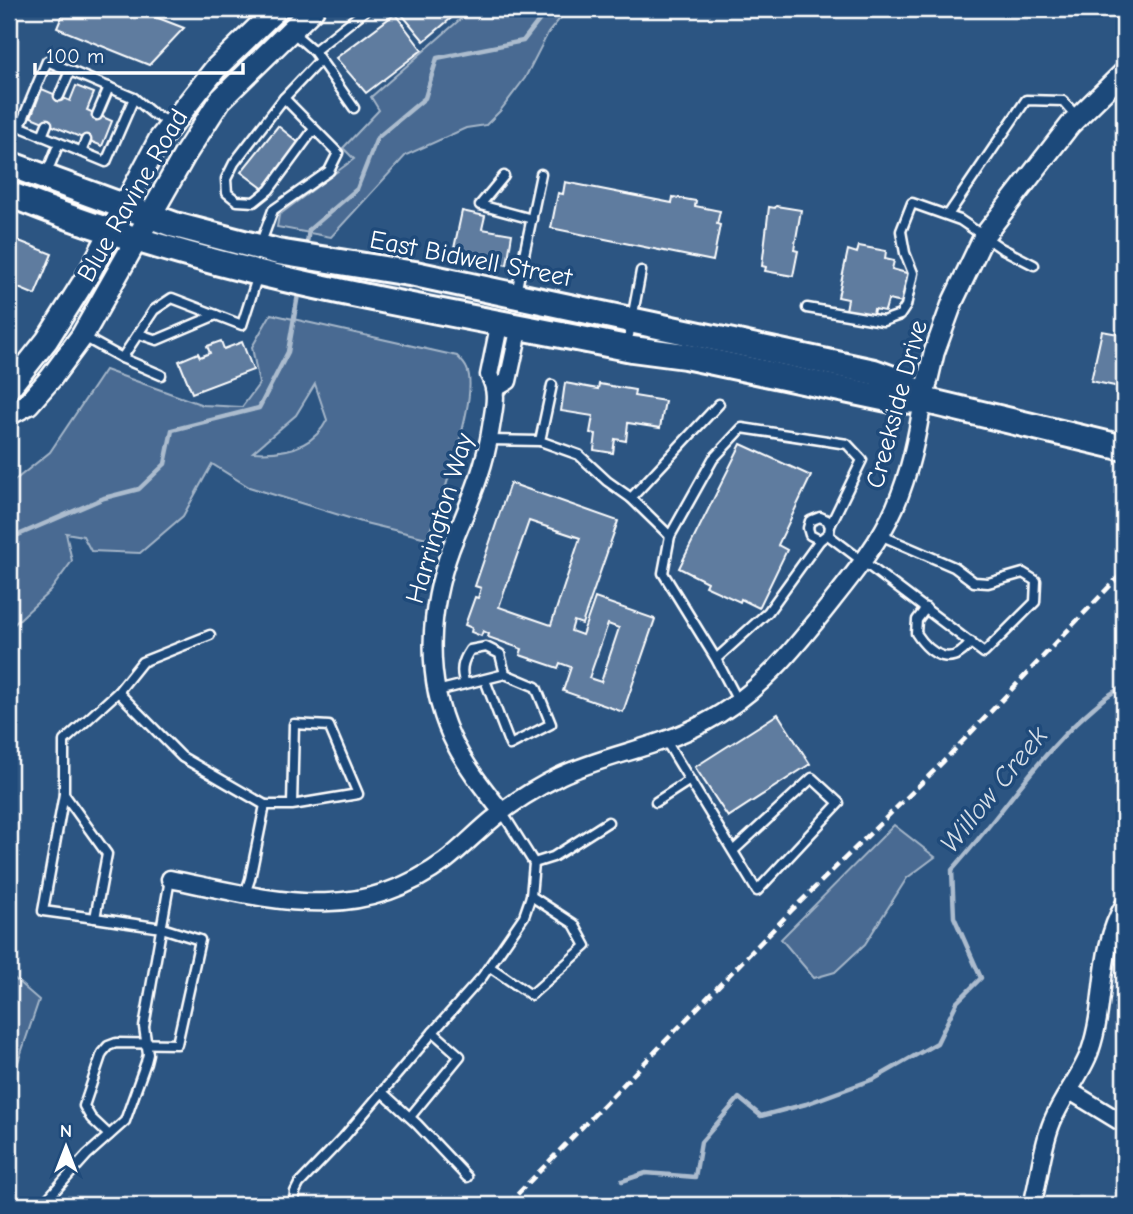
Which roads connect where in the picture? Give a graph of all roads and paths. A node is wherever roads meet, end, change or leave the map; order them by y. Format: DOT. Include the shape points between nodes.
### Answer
graph roads {
  1 [pos="277,9"];
  2 [pos="294,9"];
  3 [pos="313,9"];
  4 [pos="368,9"];
  5 [pos="291,31"];
  6 [pos="314,51"];
  7 [pos="320,60"];
  8 [pos="70,71"];
  9 [pos="1124,72"];
  10 [pos="109,87"];
  11 [pos="59,96"];
  12 [pos="134,98"];
  13 [pos="284,98"];
  14 [pos="354,108"];
  15 [pos="97,115"];
  16 [pos="1077,117"];
  17 [pos="9,121"];
  18 [pos="47,124"];
  19 [pos="171,124"];
  20 [pos="20,126"];
  21 [pos="314,129"];
  22 [pos="42,136"];
  23 [pos="86,140"];
  24 [pos="59,143"];
  25 [pos="81,152"];
  26 [pos="9,164"];
  27 [pos="541,174"];
  28 [pos="504,176"];
  29 [pos="45,178"];
  30 [pos="9,194"];
  31 [pos="125,206"];
  32 [pos="948,215"];
  33 [pos="151,216"];
  34 [pos="532,219"];
  35 [pos="112,232"];
  36 [pos="985,236"];
  37 [pos="138,241"];
  38 [pos="268,250"];
  39 [pos="1034,265"];
  40 [pos="641,271"];
  41 [pos="262,275"];
  42 [pos="325,289"];
  43 [pos="515,296"];
  44 [pos="807,308"];
  45 [pos="216,315"];
  46 [pos="510,323"];
  47 [pos="630,328"];
  48 [pos="138,334"];
  49 [pos="82,336"];
  50 [pos="122,358"];
  51 [pos="161,375"];
  52 [pos="552,385"];
  53 [pos="9,388"];
  54 [pos="923,400"];
  55 [pos="719,404"];
  56 [pos="9,414"];
  57 [pos="489,440"];
  58 [pos="540,441"];
  59 [pos="1124,448"];
  60 [pos="631,498"];
  61 [pos="826,534"];
  62 [pos="880,535"];
  63 [pos="670,536"];
  64 [pos="864,560"];
  65 [pos="926,608"];
  66 [pos="210,635"];
  67 [pos="971,642"];
  68 [pos="716,659"];
  69 [pos="505,674"];
  70 [pos="485,680"];
  71 [pos="465,684"];
  72 [pos="438,691"];
  73 [pos="118,692"];
  74 [pos="738,701"];
  75 [pos="666,741"];
  76 [pos="690,780"];
  77 [pos="64,794"];
  78 [pos="656,802"];
  79 [pos="265,805"];
  80 [pos="292,805"];
  81 [pos="502,812"];
  82 [pos="608,822"];
  83 [pos="733,851"];
  84 [pos="534,863"];
  85 [pos="170,879"];
  86 [pos="245,894"];
  87 [pos="531,896"];
  88 [pos="1124,905"];
  89 [pos="95,918"];
  90 [pos="162,928"];
  91 [pos="490,967"];
  92 [pos="433,1032"];
  93 [pos="146,1043"];
  94 [pos="1070,1091"];
  95 [pos="382,1092"];
  96 [pos="410,1117"];
  97 [pos="1124,1124"];
  98 [pos="109,1135"];
  99 [pos="467,1177"];
  100 [pos="42,1205"];
  101 [pos="294,1205"];
  102 [pos="1032,1205"];
  1 -- 19 [label="main road, Blue Ravine Road" via="216,68"];
  2 -- 5 [label="main road"];
  3 -- 5 [label="main road, Blue Ravine Road"];
  4 -- 6 [label="lane"];
  5 -- 6 [label="lane"];
  5 -- 33 [label="main road, Blue Ravine Road" via="220,100"];
  6 -- 7 [label="lane"];
  7 -- 13 [label="lane"];
  7 -- 14 [label="lane"];
  8 -- 10 [label="lane"];
  8 -- 11 [label="lane"];
  8 -- 20 [label="lane" via="47,61"];
  9 -- 16 [label="street, Creekside Drive"];
  10 -- 12 [label="lane"];
  10 -- 15 [label="lane"];
  12 -- 19 [label="lane"];
  12 -- 25 [label="lane" via="106,162"];
  13 -- 21 [label="lane"];
  13 -- 21 [label="lane" via="234,163 226,179 227,193 237,201 254,202"];
  16 -- 32 [label="lane" via="1063,102 1027,100"];
  16 -- 36 [label="street, Creekside Drive"];
  17 -- 20 [label="lane"];
  18 -- 22 [label="lane"];
  19 -- 31 [label="main road, Blue Ravine Road"];
  20 -- 22 [label="lane"];
  21 -- 38 [label="lane" via="338,153 329,171 273,210"];
  22 -- 24 [label="lane"];
  23 -- 25 [label="lane"];
  24 -- 25 [label="lane"];
  24 -- 29 [label="lane"];
  26 -- 29 [label="main road, East Bidwell Street"];
  27 -- 34 [label="lane"];
  28 -- 34 [label="lane" via="480,205"];
  29 -- 31 [label="main road, East Bidwell Street"];
  30 -- 35 [label="main road"];
  31 -- 33 [label="main road, East Bidwell Street"];
  31 -- 35 [label="main road, Blue Ravine Road"];
  32 -- 36 [label="lane"];
  32 -- 44 [label="lane" via="912,203 901,232 913,273 900,315 883,321"];
  33 -- 37 [label="main road, Blue Ravine Road"];
  33 -- 38 [label="main road, East Bidwell Street"];
  34 -- 43 [label="lane"];
  35 -- 37 [label="main road"];
  35 -- 53 [label="main road, Blue Ravine Road" via="64,316"];
  36 -- 39 [label="lane"];
  36 -- 54 [label="street, Creekside Drive" via="953,301"];
  37 -- 41 [label="main road"];
  37 -- 49 [label="main road, Blue Ravine Road"];
  38 -- 43 [label="main road, East Bidwell Street"];
  40 -- 47 [label="lane"];
  41 -- 42 [label="main road"];
  41 -- 45 [label="lane" via="242,325"];
  42 -- 43 [label="main road" via="396,286 504,306"];
  42 -- 46 [label="main road"];
  43 -- 47 [label="main road, East Bidwell Street"];
  45 -- 48 [label="lane" via="157,340"];
  45 -- 48 [label="lane" via="172,298 154,310"];
  46 -- 47 [label="main road" via="534,316"];
  46 -- 54 [label="main road" via="897,401"];
  46 -- 57 [label="street, Harrington Way" via="489,375 496,388"];
  47 -- 54 [label="main road" via="637,337 674,329 874,372 904,383"];
  48 -- 50 [label="lane"];
  49 -- 50 [label="lane"];
  49 -- 56 [label="main road, Blue Ravine Road" via="27,404"];
  50 -- 51 [label="lane"];
  52 -- 58 [label="lane"];
  54 -- 59 [label="main road"];
  54 -- 62 [label="street, Creekside Drive" via="906,478"];
  55 -- 60 [label="lane"];
  57 -- 58 [label="lane"];
  57 -- 72 [label="street, Harrington Way" via="437,599 432,645"];
  58 -- 60 [label="lane" via="579,455"];
  60 -- 63 [label="lane"];
  61 -- 63 [label="lane" via="862,460 847,444 742,428 713,459"];
  61 -- 64 [label="lane"];
  61 -- 68 [label="lane" via="768,612"];
  62 -- 64 [label="street, Creekside Drive"];
  62 -- 67 [label="lane" via="954,567 974,582 988,583 1023,573 1035,581 1035,602 985,653"];
  63 -- 68 [label="lane" via="663,573"];
  64 -- 65 [label="lane"];
  64 -- 74 [label="street, Creekside Drive" via="791,653"];
  65 -- 67 [label="lane"];
  65 -- 67 [label="lane" via="917,620 916,633 931,650 953,657"];
  66 -- 73 [label="lane" via="142,663"];
  68 -- 74 [label="lane"];
  69 -- 70 [label="lane"];
  69 -- 70 [label="lane" via="536,687 551,724 510,745"];
  69 -- 71 [label="lane" via="500,654 486,647 470,650 461,673"];
  70 -- 71 [label="lane"];
  71 -- 72 [label="lane"];
  72 -- 81 [label="street, Harrington Way" via="462,756"];
  73 -- 77 [label="lane" via="64,741"];
  73 -- 79 [label="lane" via="182,757"];
  74 -- 75 [label="street, Creekside Drive"];
  75 -- 76 [label="lane"];
  75 -- 81 [label="street, Creekside Drive" via="560,776"];
  76 -- 78 [label="lane"];
  76 -- 83 [label="lane"];
  77 -- 89 [label="lane" via="107,854"];
  77 -- 89 [label="lane" via="43,911"];
  79 -- 80 [label="lane"];
  79 -- 86 [label="lane"];
  80 -- 80 [label="lane" via="294,724 329,726 358,794"];
  81 -- 84 [label="lane"];
  81 -- 86 [label="street, Creekside Drive" via="445,861 383,893 303,904"];
  82 -- 84 [label="lane" via="553,857"];
  83 -- 83 [label="lane" via="757,891 839,803 812,778"];
  84 -- 87 [label="lane"];
  85 -- 86 [label="street, Creekside Drive"];
  85 -- 90 [label="lane"];
  87 -- 91 [label="lane" via="524,916"];
  87 -- 91 [label="lane" via="574,924 586,946 531,995"];
  88 -- 94 [label="street" via="1107,944 1100,1012 1090,1051"];
  89 -- 90 [label="lane"];
  90 -- 93 [label="lane" via="144,1027"];
  90 -- 93 [label="lane" via="200,940 177,1044"];
  91 -- 92 [label="lane"];
  92 -- 95 [label="lane"];
  92 -- 96 [label="lane" via="460,1056"];
  93 -- 98 [label="lane" via="146,1062 125,1121"];
  93 -- 98 [label="lane" via="116,1043 102,1053 84,1106"];
  94 -- 97 [label="street"];
  94 -- 102 [label="street" via="1045,1140"];
  95 -- 96 [label="lane"];
  95 -- 101 [label="lane" via="299,1184"];
  96 -- 99 [label="lane"];
  98 -- 100 [label="lane"];
}
